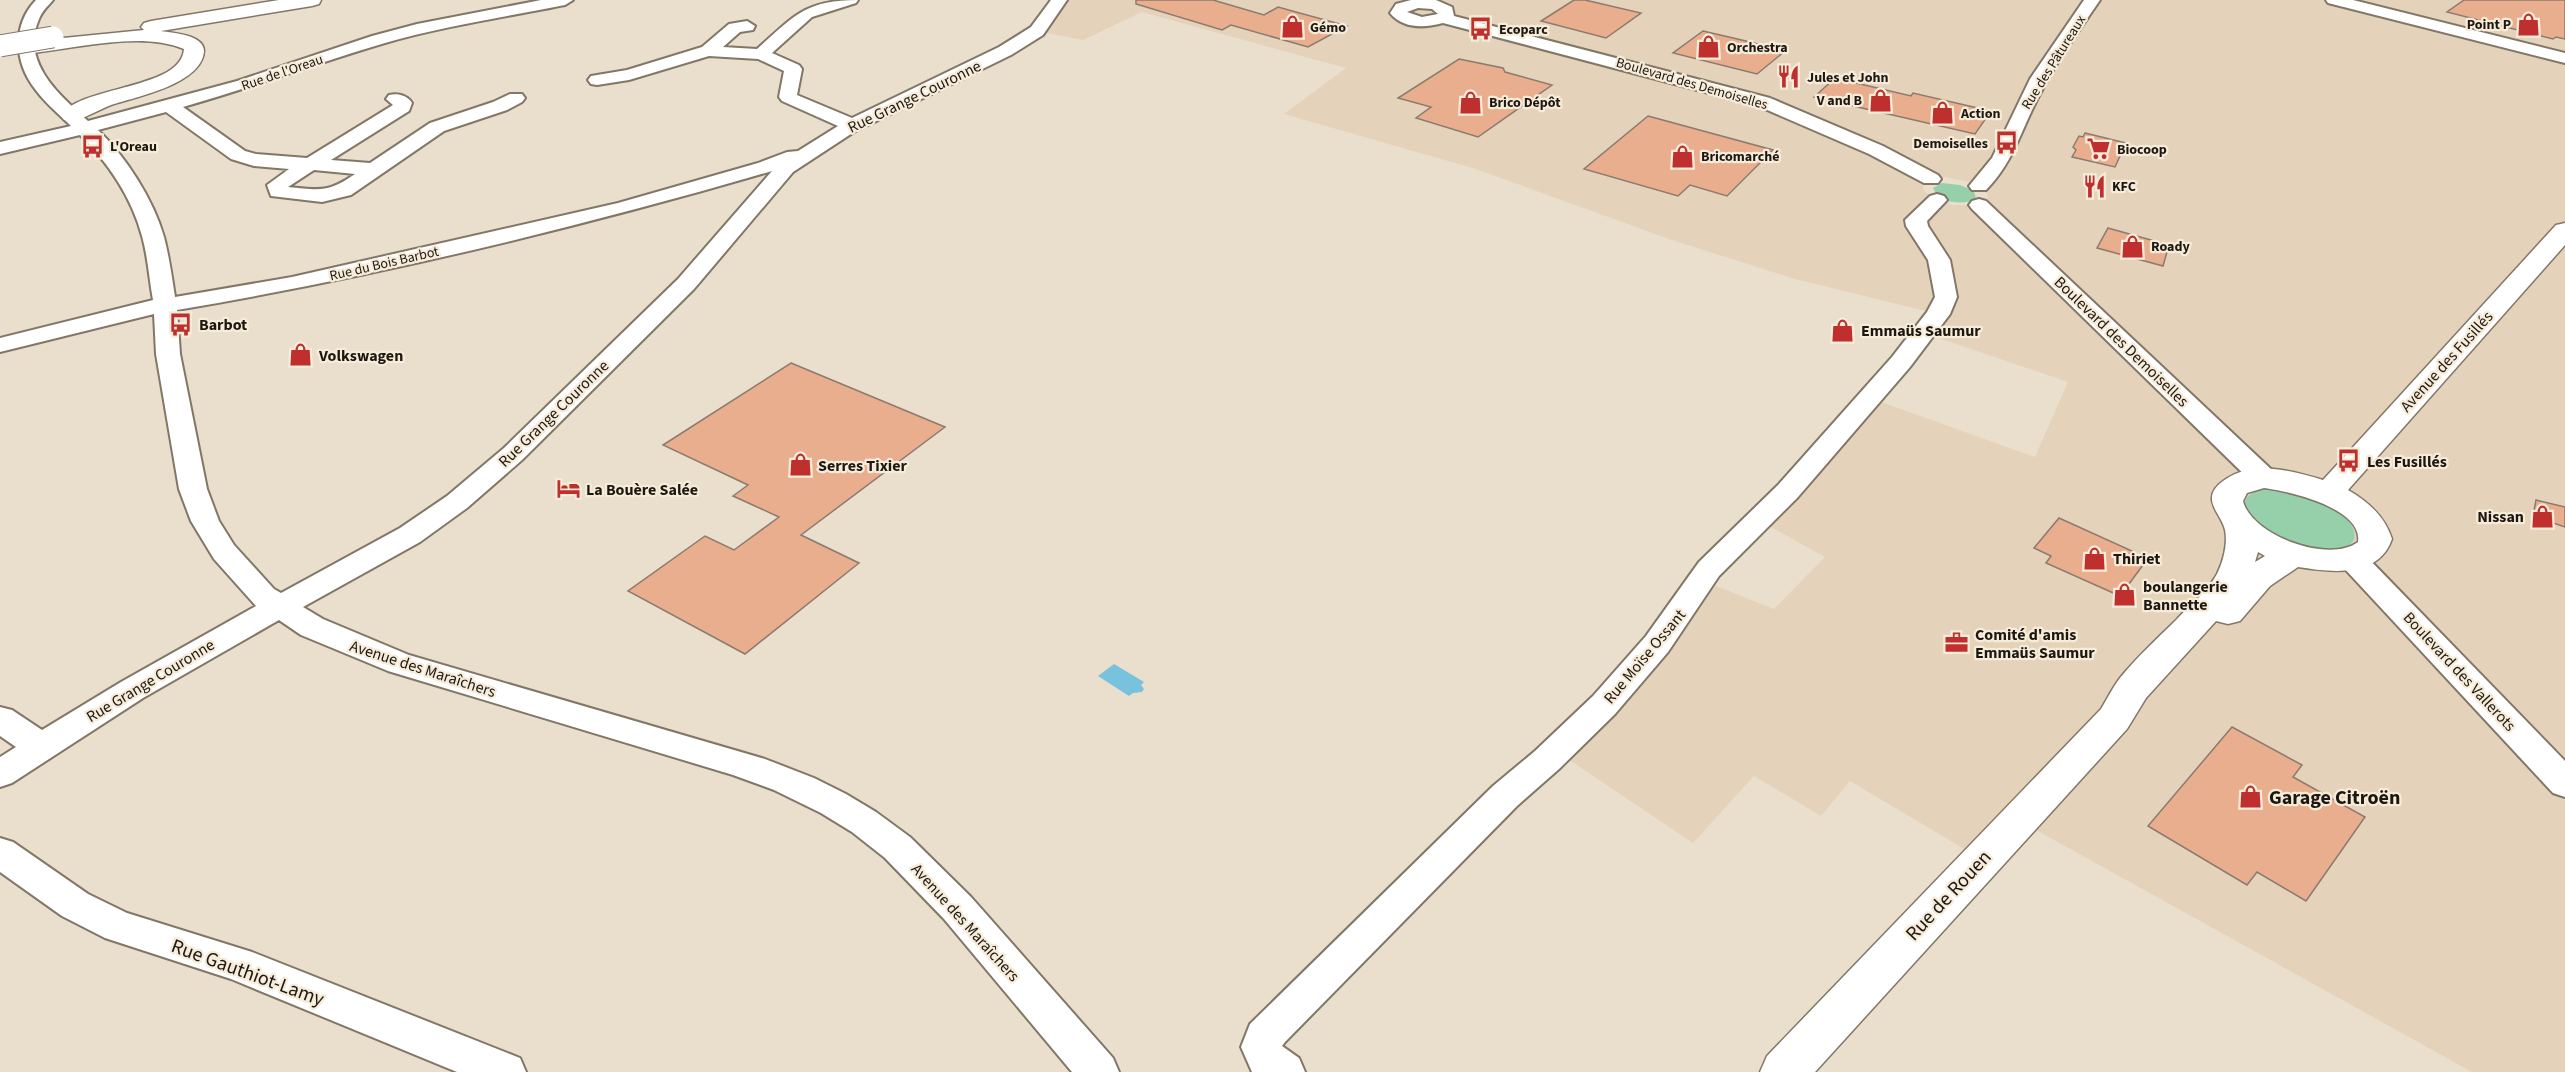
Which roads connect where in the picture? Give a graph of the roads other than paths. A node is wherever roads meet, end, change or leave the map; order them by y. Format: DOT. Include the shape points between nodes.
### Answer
graph roads {
  1 [pos="45,0"];
  2 [pos="278,0"];
  3 [pos="312,0"];
  4 [pos="565,0"];
  5 [pos="850,0"];
  6 [pos="1059,0"];
  7 [pos="2092,0"];
  8 [pos="2334,0"];
  9 [pos="1395,5"];
  10 [pos="747,26"];
  11 [pos="54,42"];
  12 [pos="0,46"];
  13 [pos="708,51"];
  14 [pos="0,52"];
  15 [pos="761,54"];
  16 [pos="2565,58"];
  17 [pos="597,80"];
  18 [pos="516,98"];
  19 [pos="395,99"];
  20 [pos="170,106"];
  21 [pos="72,115"];
  22 [pos="853,125"];
  23 [pos="818,145"];
  24 [pos="0,148"];
  25 [pos="310,164"];
  26 [pos="776,168"];
  27 [pos="374,169"];
  28 [pos="1957,192"];
  29 [pos="2565,230"];
  30 [pos="165,304"];
  31 [pos="0,345"];
  32 [pos="2264,478"];
  33 [pos="2329,494"];
  34 [pos="2241,526"];
  35 [pos="2297,556"];
  36 [pos="2353,560"];
  37 [pos="277,607"];
  38 [pos="0,719"];
  39 [pos="2114,719"];
  40 [pos="42,747"];
  41 [pos="0,774"];
  42 [pos="2565,783"];
  43 [pos="0,853"];
  44 [pos="505,1072"];
  45 [pos="1098,1072"];
  46 [pos="1284,1072"];
  47 [pos="1784,1072"];
  1 -- 21 [label="street, Avenue des Maraîchers" via="29,21 29,62 34,76"];
  2 -- 11 [label="main road"];
  3 -- 11 [label="main road"];
  4 -- 20 [label="street, Rue de l'Oreau" via="378,40"];
  5 -- 15 [label="street" via="806,14"];
  6 -- 22 [label="street, Rue Grange Couronne" via="1037,31 1005,51"];
  7 -- 28 [label="street, Rue des Pâtureaux" via="2024,106 2003,158 1992,174"];
  8 -- 16 [label="street"];
  9 -- 28 [label="street, Boulevard des Demoiselles" via="1401,16 1413,21 1443,18 1764,102 1876,150"];
  10 -- 13 [label="street" via="735,28"];
  11 -- 12 [label="main road, bridge"];
  11 -- 14 [label="main road"];
  11 -- 21 [label="main road" via="152,36 185,40 194,46 192,60 183,69 147,88"];
  13 -- 15 [label="street"];
  13 -- 17 [label="street" via="636,73"];
  15 -- 22 [label="street" via="793,69 788,97"];
  18 -- 27 [label="street" via="437,127"];
  19 -- 25 [label="street" via="402,106"];
  20 -- 21 [label="street, Rue de l'Oreau"];
  20 -- 25 [label="street" via="238,155"];
  21 -- 24 [label="street, Rue de l'Oreau"];
  21 -- 30 [label="street, Avenue des Maraîchers" via="119,166 143,212 153,236"];
  22 -- 23 [label="street, Rue Grange Couronne"];
  23 -- 26 [label="street, Rue du Bois Barbot"];
  25 -- 27 [label="street"];
  25 -- 27 [label="street" via="277,185 278,192 322,196 344,191"];
  26 -- 30 [label="street, Rue du Bois Barbot" via="371,266 259,290"];
  26 -- 37 [label="street, Rue Grange Couronne" via="686,284 513,454 457,502 410,535"];
  28 -- 32 [label="street, Boulevard des Demoiselles" via="2126,343"];
  28 -- 46 [label="street, Rue Moïse Ossant" via="1916,220 1939,260 1944,278 1946,297 1938,314 1788,491 1709,569 1657,644 1604,705 1505,796 1264,1036 1261,1047 1267,1059"];
  29 -- 33 [label="main road, Avenue des Fusillés"];
  30 -- 31 [label="street, Rue du Bois Barbot"];
  30 -- 37 [label="street, Avenue des Maraîchers" via="168,354 193,489 224,552"];
  32 -- 33 [label="main road"];
  32 -- 34 [label="main road" via="2246,480 2234,486 2227,496 2228,507"];
  33 -- 36 [label="main road" via="2361,514 2371,526 2373,548"];
  34 -- 35 [label="main road"];
  34 -- 39 [label="main road, Rue de Rouen" via="2242,556 2235,575 2133,688"];
  35 -- 36 [label="main road" via="2337,562"];
  35 -- 39 [label="main road, Rue de Rouen" via="2267,568 2151,698"];
  36 -- 42 [label="street, Boulevard des Vallerots"];
  37 -- 40 [label="street, Rue Grange Couronne"];
  37 -- 45 [label="street, Avenue des Maraîchers" via="312,627 399,663 736,763 785,779 822,797 865,822 950,900"];
  38 -- 40 [label="street"];
  39 -- 47 [label="main road, Rue de Rouen"];
  40 -- 41 [label="street, Rue Grange Couronne"];
  43 -- 44 [label="street, Rue Gauthiot-Lamy" via="75,905 118,926 238,964"];
}
